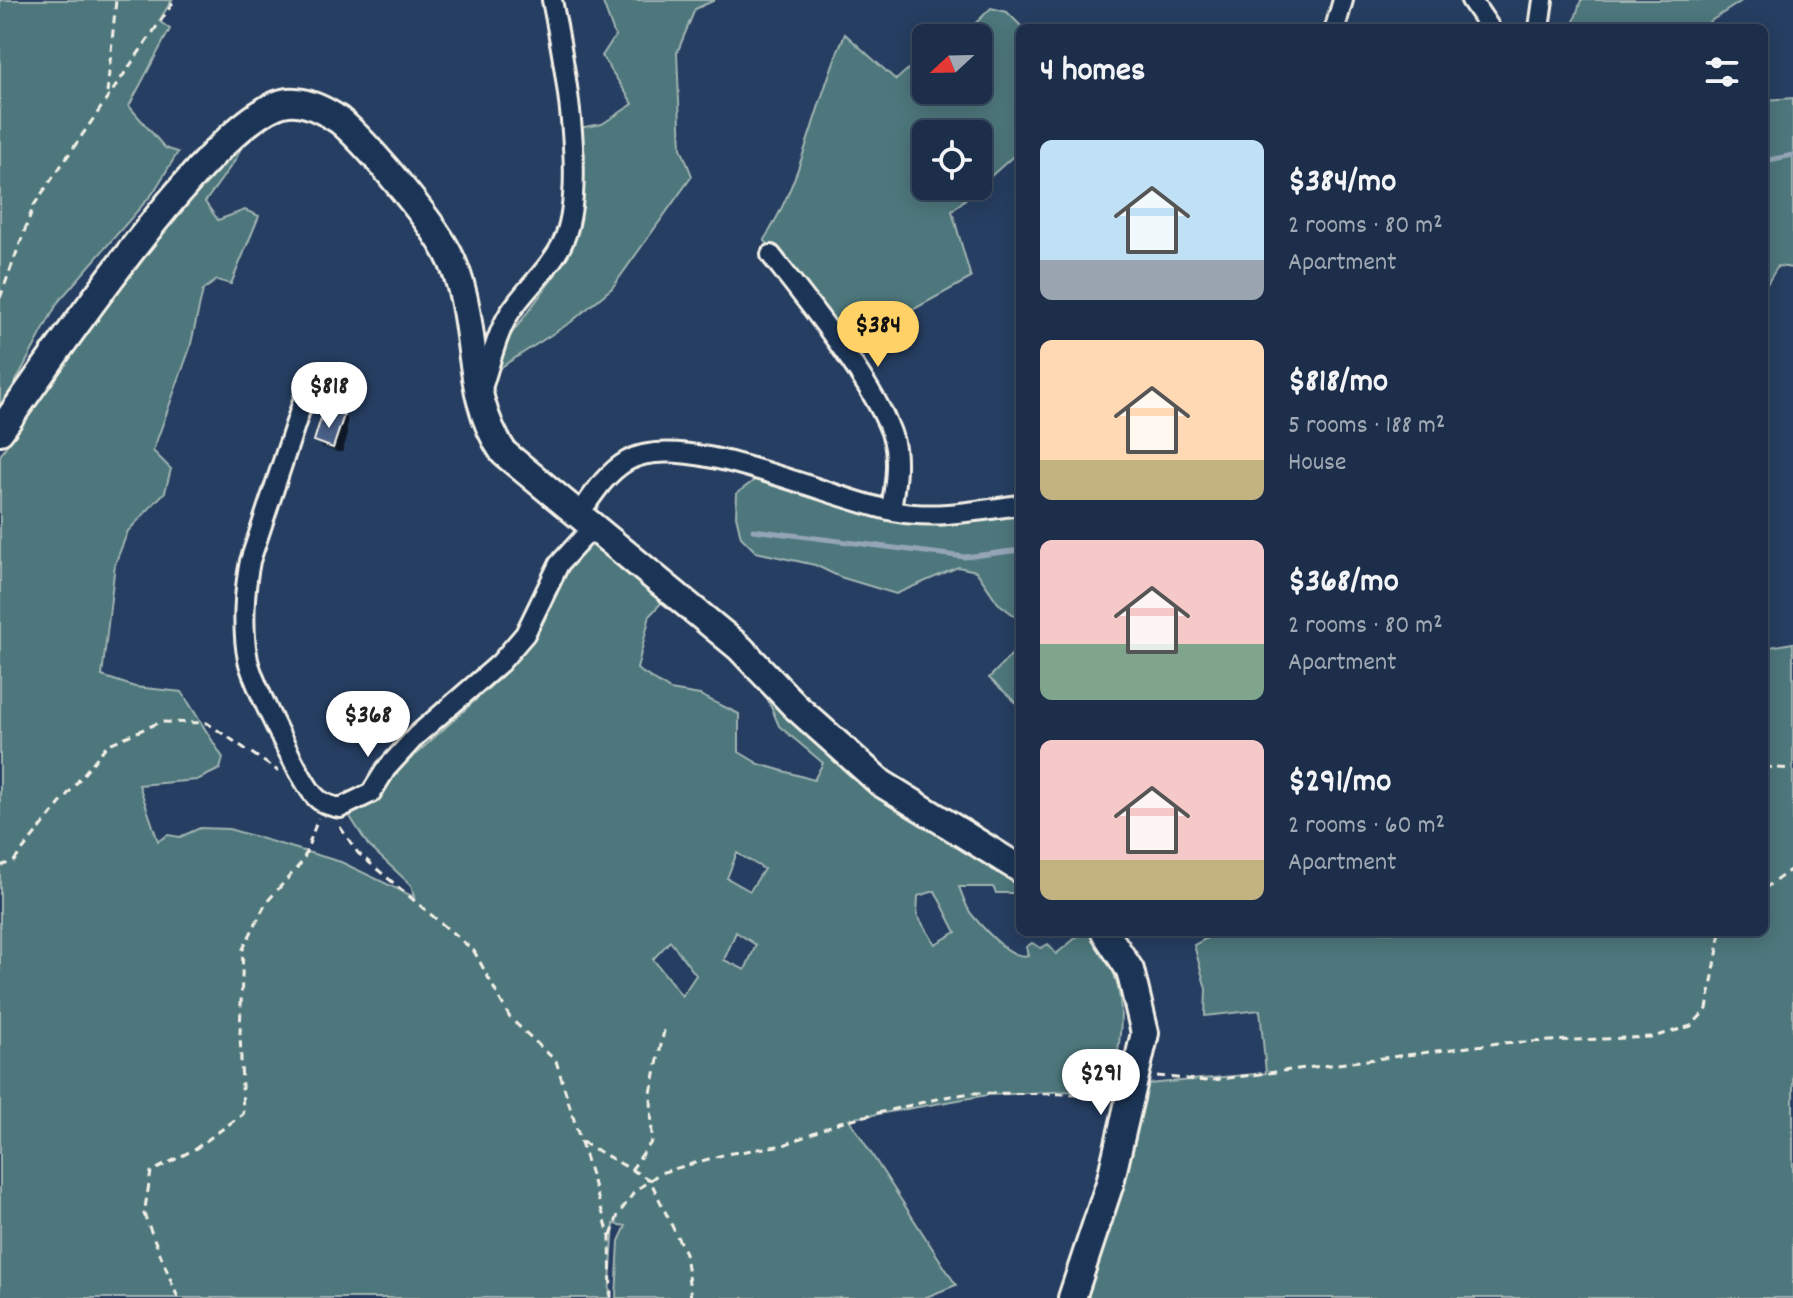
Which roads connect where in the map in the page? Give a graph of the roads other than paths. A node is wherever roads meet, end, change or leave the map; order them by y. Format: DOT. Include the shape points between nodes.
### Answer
graph roads {
  1 [pos="552,0"];
  2 [pos="1343,0"];
  3 [pos="1471,0"];
  4 [pos="1543,0"];
  5 [pos="1336,24"];
  6 [pos="1487,24"];
  7 [pos="1540,24"];
  8 [pos="771,255"];
  9 [pos="310,380"];
  10 [pos="478,401"];
  11 [pos="0,431"];
  12 [pos="1016,506"];
  13 [pos="891,510"];
  14 [pos="585,522"];
  15 [pos="1016,867"];
  16 [pos="1108,936"];
  17 [pos="1072,1298"];
  1 -- 10 [label="street" via="573,164 569,226 560,248 508,315"];
  2 -- 5 [label="street"];
  3 -- 6 [label="street"];
  4 -- 7 [label="street"];
  8 -- 13 [label="street" via="835,340 889,427 896,470"];
  9 -- 14 [label="street" via="250,561 247,651 283,737 323,803 340,808 371,793 417,735 500,663 525,634"];
  10 -- 11 [label="street" via="462,300 447,251 411,200 341,122 290,101 234,131 149,226"];
  10 -- 14 [label="street" via="504,453"];
  12 -- 13 [label="street" via="936,516"];
  13 -- 14 [label="street" via="710,455 667,450 642,454 609,473"];
  14 -- 15 [label="street" via="740,648 881,783"];
  16 -- 17 [label="street" via="1130,970 1145,1033 1110,1183"];
}
